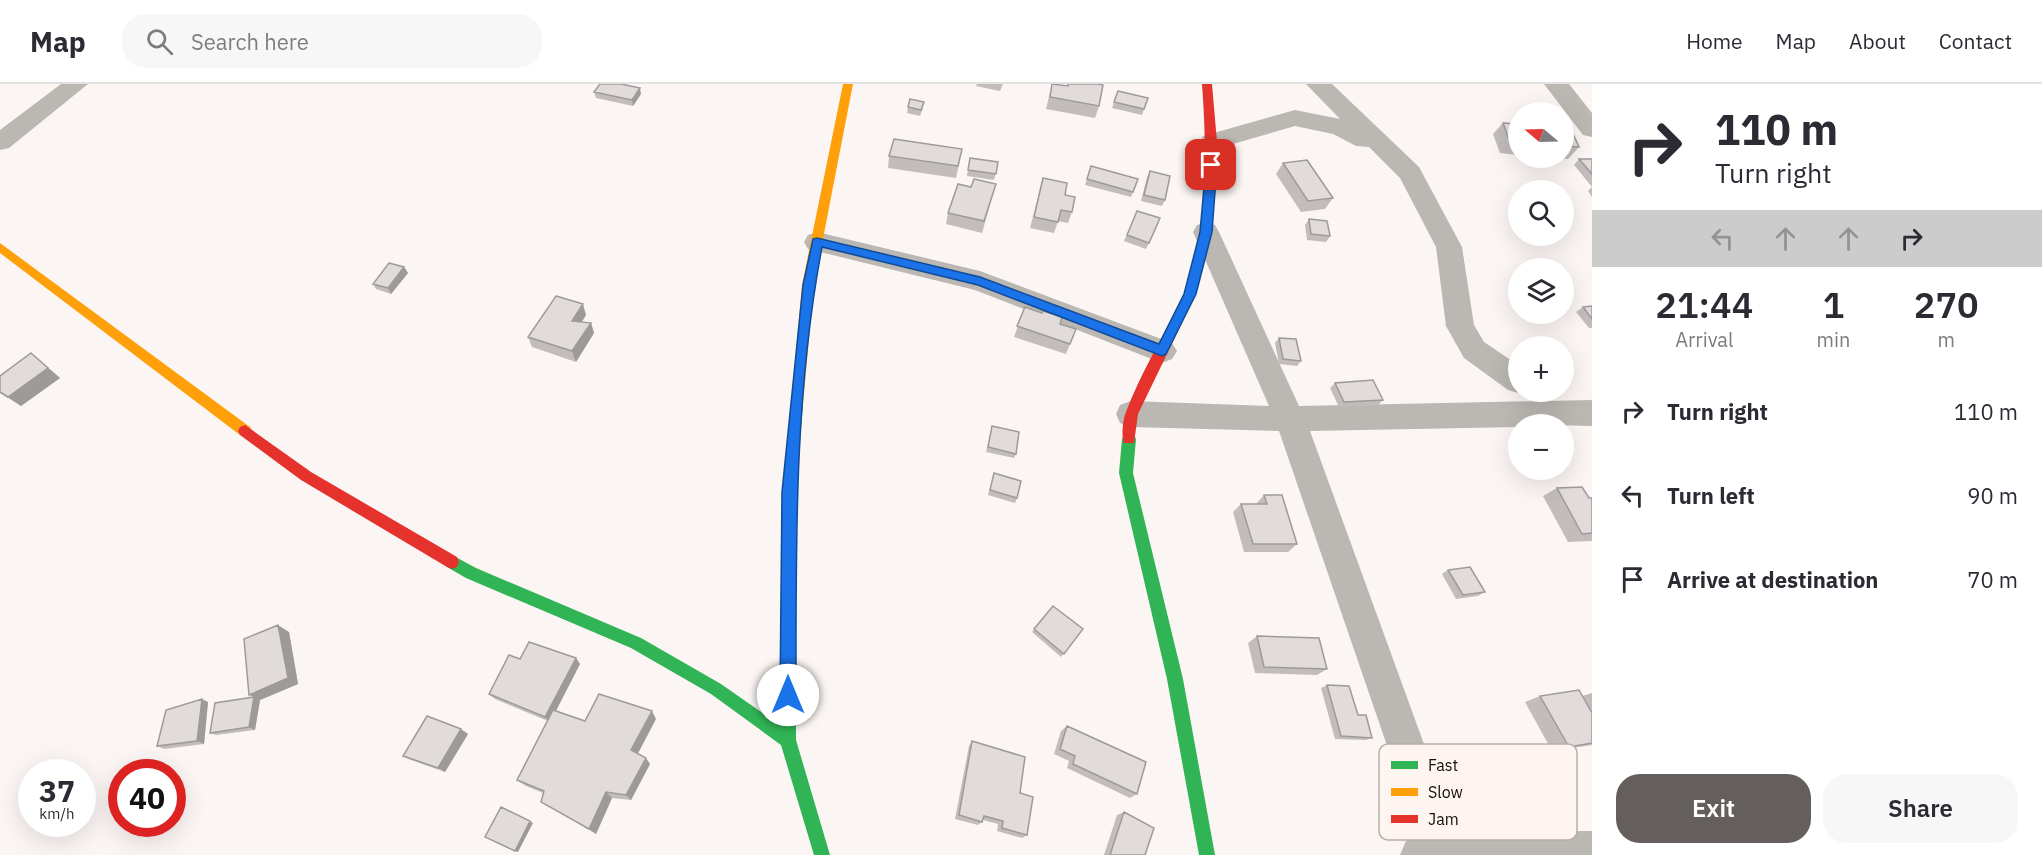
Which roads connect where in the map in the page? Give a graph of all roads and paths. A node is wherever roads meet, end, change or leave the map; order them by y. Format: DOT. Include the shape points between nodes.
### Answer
graph roads {
  1 [pos="76,84"];
  2 [pos="848,84"];
  3 [pos="1207,84"];
  4 [pos="1318,84"];
  5 [pos="1556,84"];
  6 [pos="1592,129"];
  7 [pos="0,142"];
  8 [pos="1212,142"];
  9 [pos="1386,150"];
  10 [pos="1206,232"];
  11 [pos="817,242"];
  12 [pos="0,246"];
  13 [pos="1162,351"];
  14 [pos="1508,374"];
  15 [pos="1566,402"];
  16 [pos="1592,412"];
  17 [pos="1131,414"];
  18 [pos="1290,419"];
  19 [pos="788,740"];
  20 [pos="1395,744"];
  21 [pos="1592,851"];
  22 [pos="1431,854"];
  23 [pos="822,855"];
  24 [pos="1207,855"];
  1 -- 7 [label="street"];
  2 -- 11 [label="street"];
  3 -- 8 [label="street"];
  4 -- 9 [label="street"];
  5 -- 6 [label="street"];
  8 -- 9 [label="street" via="1295,117 1340,127"];
  8 -- 10 [label="street"];
  9 -- 14 [label="street" via="1410,173 1449,247 1460,326 1474,350"];
  10 -- 13 [label="street" via="1190,294"];
  10 -- 18 [label="street"];
  11 -- 13 [label="street" via="980,281"];
  11 -- 19 [label="street" via="808,285 789,492"];
  12 -- 19 [label="street" via="306,476 471,573 636,643 716,689"];
  13 -- 17 [label="street"];
  15 -- 16 [label="street"];
  16 -- 18 [label="street"];
  17 -- 18 [label="street"];
  17 -- 24 [label="street" via="1125,473 1175,679"];
  18 -- 20 [label="street"];
  19 -- 23 [label="street"];
  21 -- 22 [label="street"];
}
